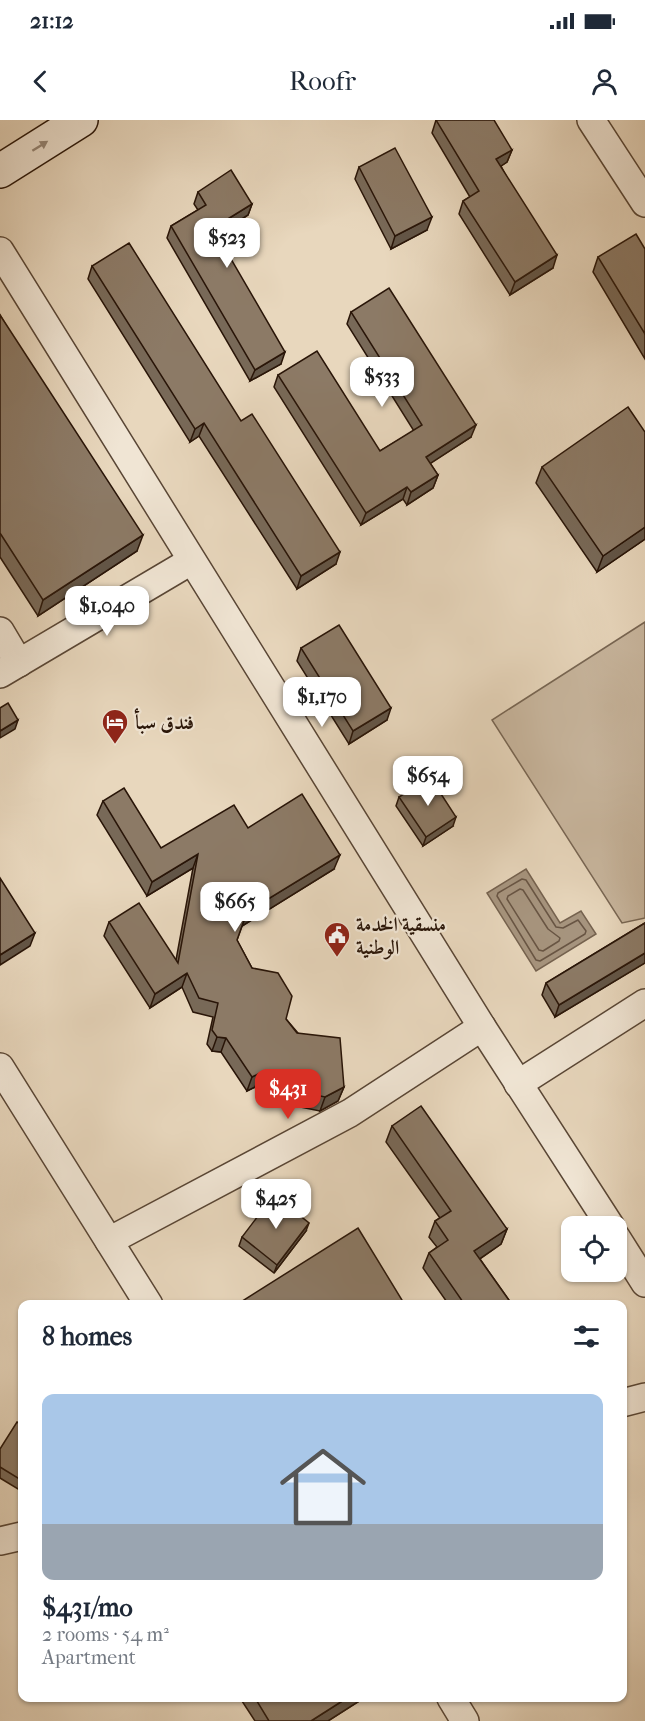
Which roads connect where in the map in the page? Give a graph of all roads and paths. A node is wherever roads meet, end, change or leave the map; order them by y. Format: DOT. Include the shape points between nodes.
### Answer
graph roads {
  1 [pos="81,120"];
  2 [pos="591,120"];
  3 [pos="0,171"];
  4 [pos="645,203"];
  5 [pos="0,251"];
  6 [pos="191,561"];
  7 [pos="0,631"];
  8 [pos="9,668"];
  9 [pos="645,1003"];
  10 [pos="482,1027"];
  11 [pos="0,1067"];
  12 [pos="518,1084"];
  13 [pos="604,1216"];
  14 [pos="109,1241"];
  15 [pos="627,1254"];
  16 [pos="645,1283"];
  17 [pos="146,1300"];
  18 [pos="645,1397"];
  19 [pos="627,1402"];
  20 [pos="18,1537"];
  21 [pos="0,1541"];
  22 [pos="453,1702"];
  23 [pos="465,1721"];
  3 -- 1 [label="main road, one-way"];
  2 -- 4 [label="street"];
  5 -- 6 [label="street"];
  6 -- 8 [label="street"];
  6 -- 10 [label="street"];
  7 -- 8 [label="street"];
  9 -- 12 [label="street"];
  10 -- 12 [label="street"];
  10 -- 14 [label="street" via="350,1113"];
  11 -- 14 [label="street"];
  12 -- 13 [label="street"];
  14 -- 17 [label="street"];
  15 -- 16 [label="street"];
  18 -- 19 [label="street"];
  20 -- 21 [label="street"];
  22 -- 23 [label="street"];
}
